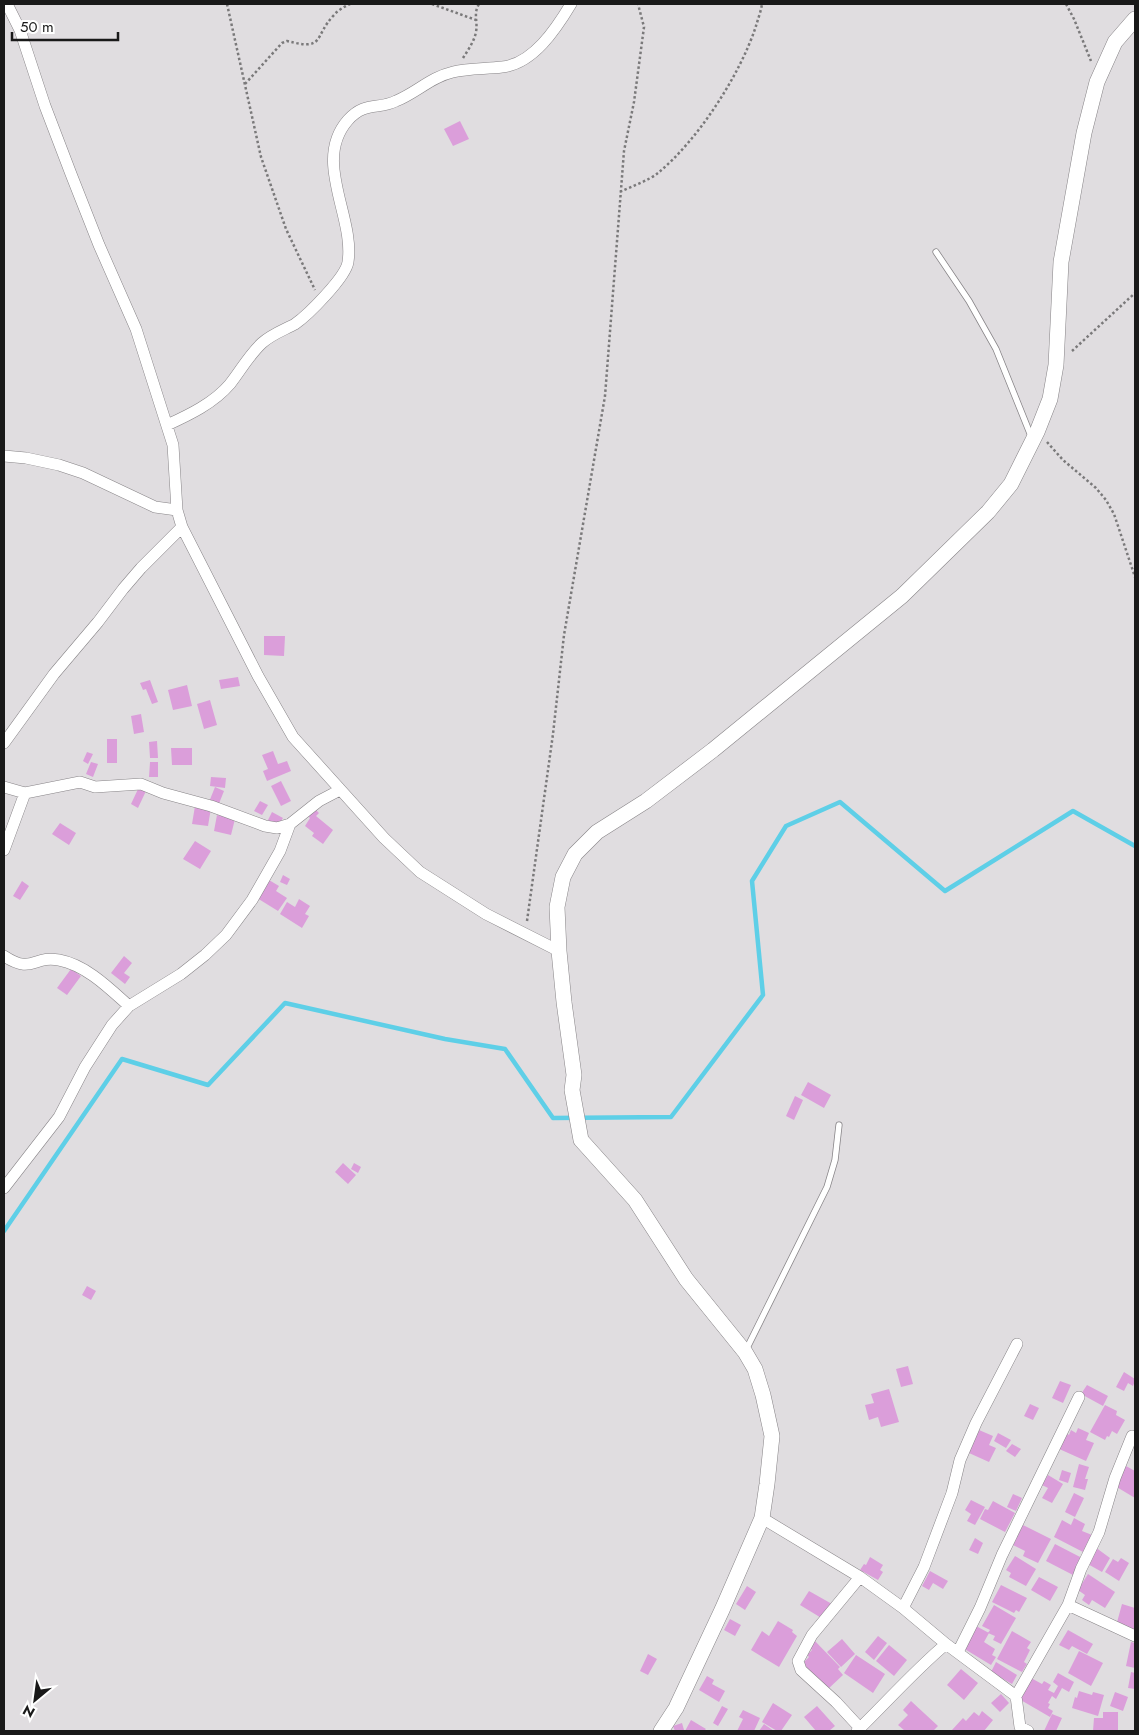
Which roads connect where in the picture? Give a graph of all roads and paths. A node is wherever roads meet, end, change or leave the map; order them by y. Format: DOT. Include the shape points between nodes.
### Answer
graph roads {
  1 [pos="7,4"];
  2 [pos="227,4"];
  3 [pos="350,4"];
  4 [pos="432,4"];
  5 [pos="479,4"];
  6 [pos="571,4"];
  7 [pos="638,4"];
  8 [pos="762,4"];
  9 [pos="1066,4"];
  10 [pos="1135,19"];
  11 [pos="476,20"];
  12 [pos="454,72"];
  13 [pos="1096,82"];
  14 [pos="245,84"];
  15 [pos="620,192"];
  16 [pos="936,252"];
  17 [pos="1135,293"];
  18 [pos="320,300"];
  19 [pos="1056,365"];
  20 [pos="167,425"];
  21 [pos="1035,436"];
  22 [pos="4,456"];
  23 [pos="177,510"];
  24 [pos="182,527"];
  25 [pos="1135,577"];
  26 [pos="4,743"];
  27 [pos="4,787"];
  28 [pos="340,790"];
  29 [pos="25,793"];
  30 [pos="290,824"];
  31 [pos="4,850"];
  32 [pos="526,935"];
  33 [pos="559,951"];
  34 [pos="4,956"];
  35 [pos="129,1006"];
  36 [pos="839,1125"];
  37 [pos="4,1188"];
  38 [pos="1017,1344"];
  39 [pos="745,1352"];
  40 [pos="1079,1397"];
  41 [pos="1132,1436"];
  42 [pos="762,1518"];
  43 [pos="860,1577"];
  44 [pos="1068,1605"];
  45 [pos="903,1608"];
  46 [pos="1135,1636"];
  47 [pos="946,1644"];
  48 [pos="958,1652"];
  49 [pos="1016,1696"];
  50 [pos="859,1730"];
  51 [pos="1022,1730"];
  52 [pos="661,1731"];
  1 -- 20 [label="street" via="20,30 78,192 136,329"];
  2 -- 14 [label="path"];
  3 -- 14 [label="path" via="335,13 317,41 308,45 282,43"];
  4 -- 11 [label="path"];
  5 -- 11 [label="path" via="474,14"];
  6 -- 12 [label="street" via="561,21 521,63"];
  7 -- 15 [label="path" via="644,27"];
  8 -- 15 [label="path" via="753,35 737,70 709,115 682,150 657,174"];
  9 -- 13 [label="path" via="1088,52"];
  10 -- 13 [label="street" via="1115,42"];
  11 -- 12 [label="path" via="472,45"];
  12 -- 18 [label="street" via="437,77 394,102 359,110 347,120 338,136 334,168 349,242 348,262 342,276"];
  13 -- 19 [label="street" via="1062,262"];
  14 -- 18 [label="path" via="264,166 286,229"];
  15 -- 32 [label="path" via="605,396 564,635"];
  16 -- 21 [label="lane" via="996,349"];
  17 -- 19 [label="path"];
  18 -- 20 [label="street" via="302,319 264,341 220,393"];
  19 -- 21 [label="street" via="1050,400"];
  20 -- 23 [label="street" via="173,445"];
  21 -- 25 [label="path" via="1106,500 1114,514"];
  21 -- 33 [label="street" via="1011,484 988,512 902,596 712,750 646,801 597,832 575,854 563,877 557,907"];
  22 -- 23 [label="street" via="59,465 155,507"];
  23 -- 24 [label="street"];
  24 -- 26 [label="street" via="123,589 54,674"];
  24 -- 28 [label="street" via="293,738"];
  27 -- 29 [label="street"];
  28 -- 30 [label="street" via="319,801"];
  28 -- 32 [label="street" via="420,872"];
  29 -- 30 [label="street" via="80,782 95,787 141,784 265,826 277,828"];
  29 -- 31 [label="street"];
  30 -- 35 [label="street" via="280,851 252,900 226,935 181,974"];
  32 -- 33 [label="street"];
  33 -- 39 [label="street" via="574,1074 572,1090 581,1140 634,1200 686,1279"];
  34 -- 35 [label="street" via="22,965 57,959 69,963 102,982"];
  35 -- 37 [label="street" via="85,1066 59,1117"];
  36 -- 39 [label="lane" via="835,1160 827,1187"];
  38 -- 45 [label="street" via="960,1460 952,1493 924,1567"];
  39 -- 42 [label="street" via="764,1394 772,1436"];
  40 -- 48 [label="street"];
  41 -- 44 [label="street" via="1099,1532"];
  42 -- 43 [label="street"];
  42 -- 52 [label="street" via="676,1708"];
  43 -- 45 [label="street"];
  43 -- 50 [label="street" via="812,1635 798,1661 801,1670 836,1702"];
  44 -- 46 [label="street"];
  44 -- 49 [label="street"];
  45 -- 47 [label="street"];
  47 -- 48 [label="street"];
  47 -- 50 [label="street"];
  48 -- 49 [label="street"];
  49 -- 51 [label="street"];
}
